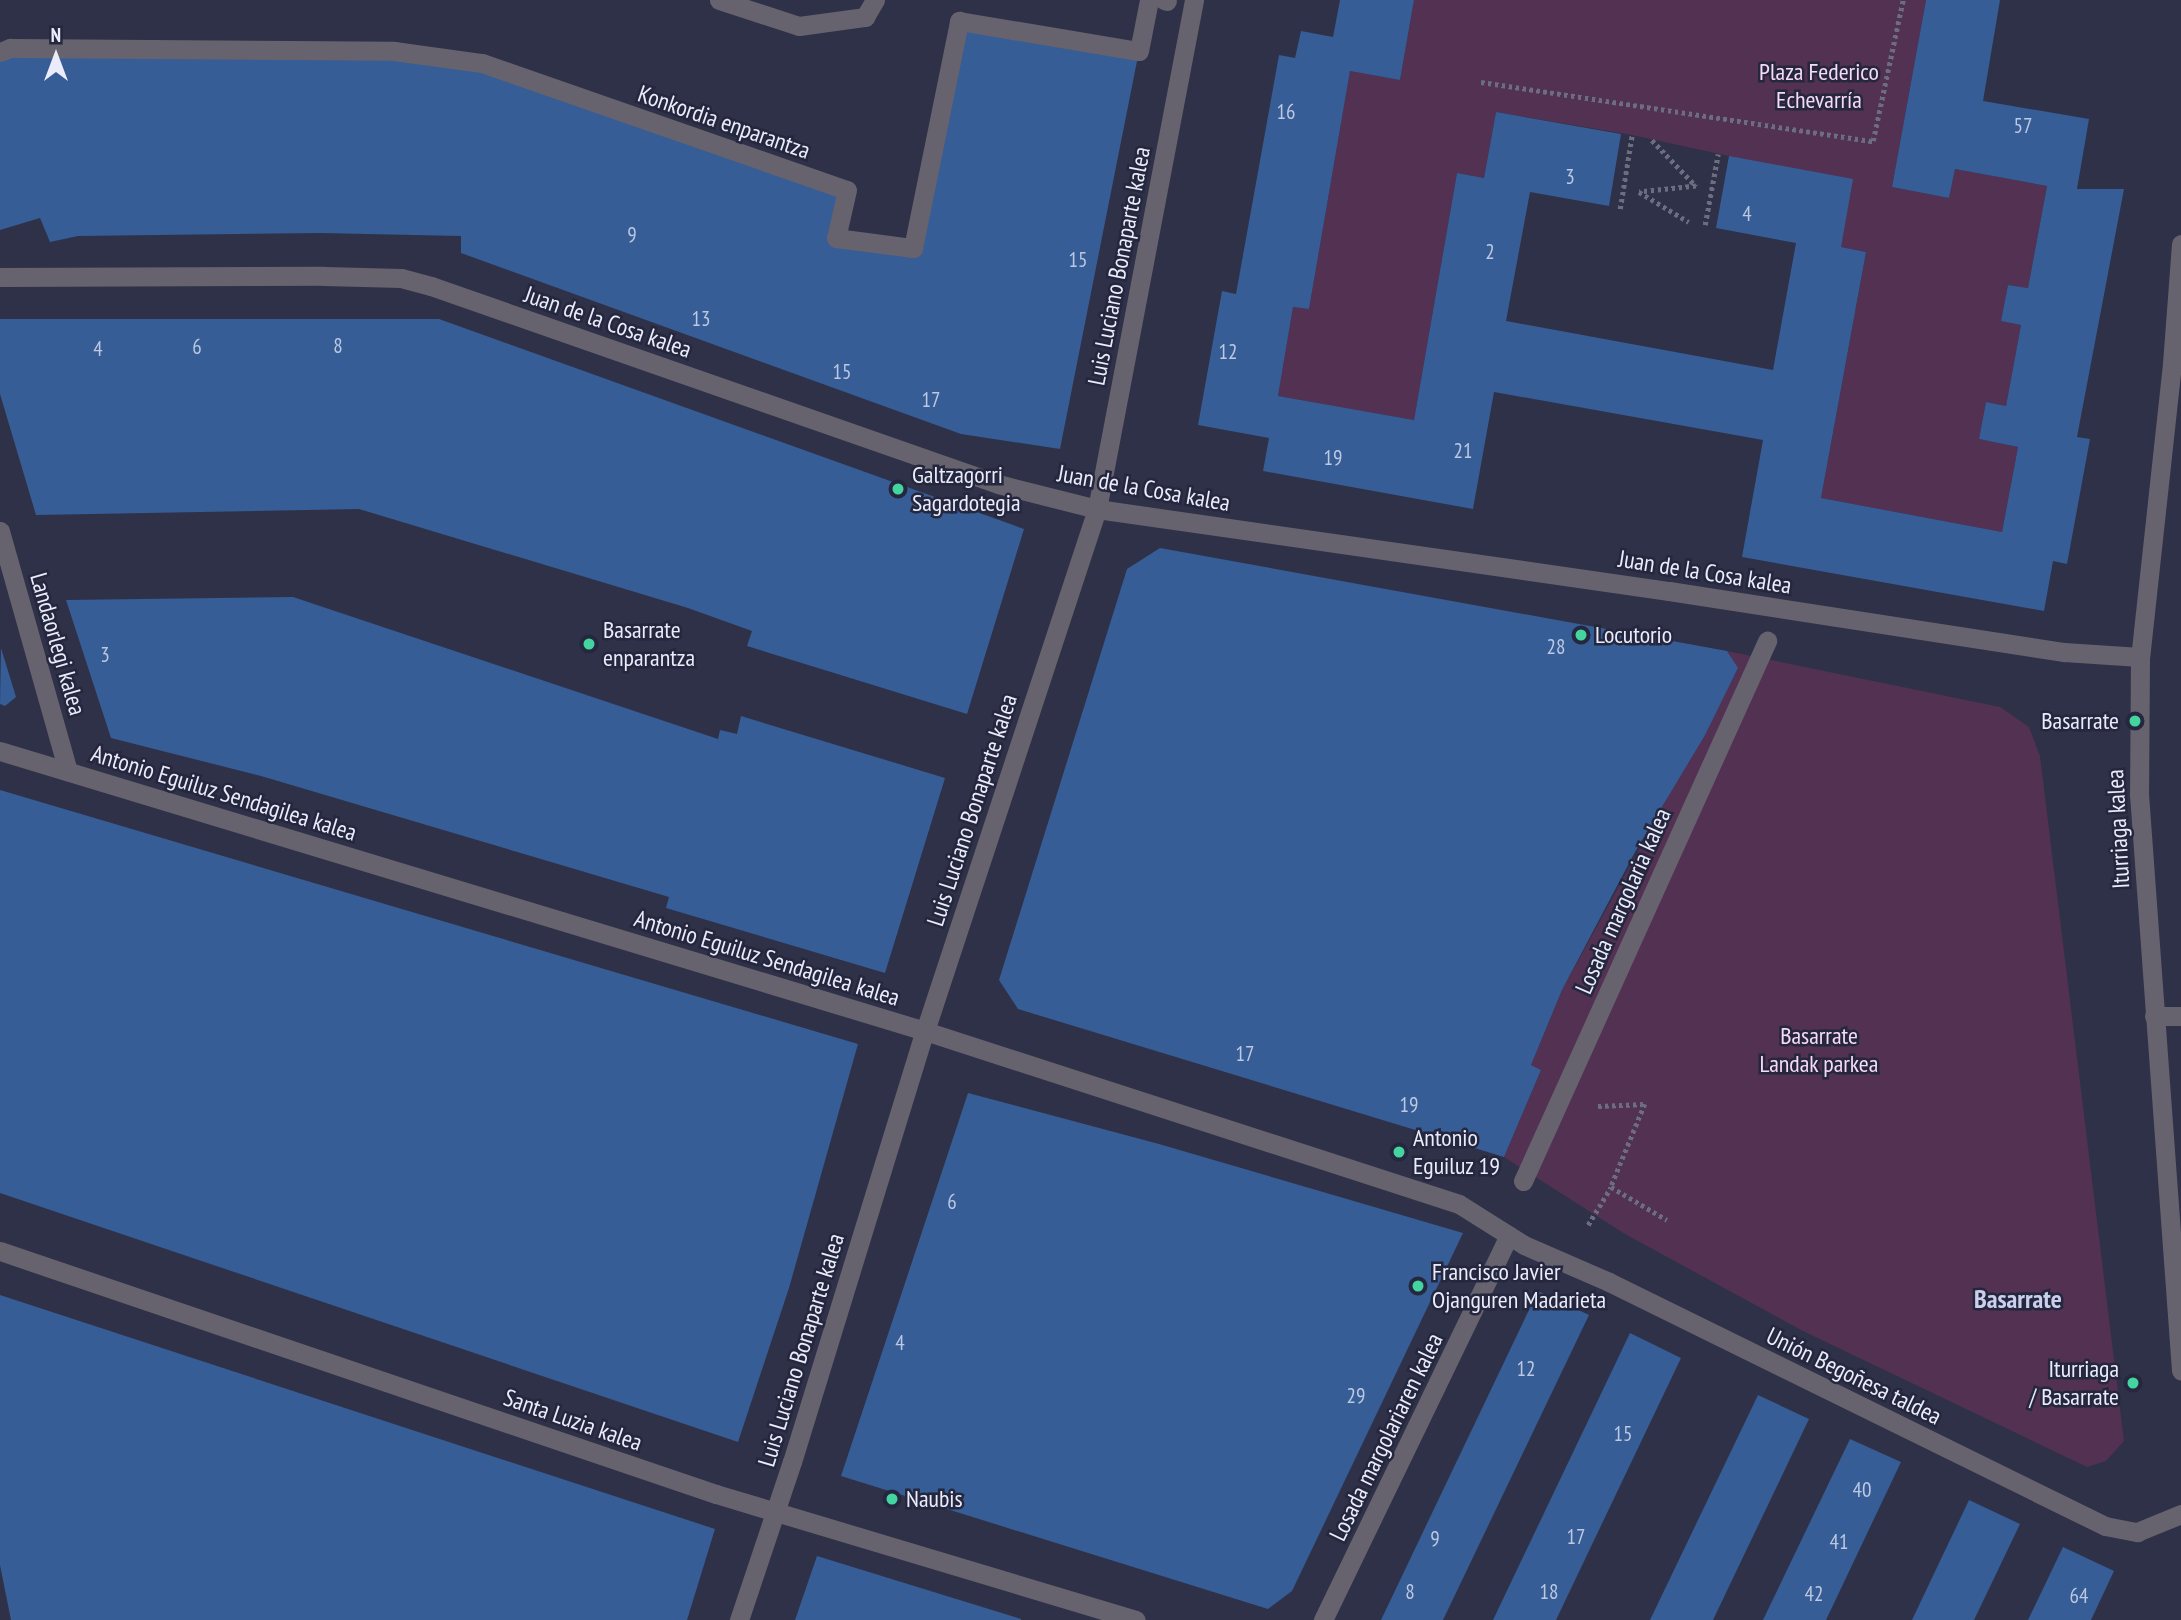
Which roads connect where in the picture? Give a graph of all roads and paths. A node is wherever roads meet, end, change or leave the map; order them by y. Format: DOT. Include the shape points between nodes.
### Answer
graph roads {
  1 [pos="719,0"];
  2 [pos="875,0"];
  3 [pos="1160,0"];
  4 [pos="1194,0"];
  5 [pos="1903,0"];
  6 [pos="0,52"];
  7 [pos="1481,82"];
  8 [pos="1632,135"];
  9 [pos="1652,140"];
  10 [pos="1718,154"];
  11 [pos="1620,209"];
  12 [pos="1689,222"];
  13 [pos="1705,225"];
  14 [pos="2181,244"];
  15 [pos="0,277"];
  16 [pos="1097,509"];
  17 [pos="0,531"];
  18 [pos="1767,641"];
  19 [pos="2140,656"];
  20 [pos="0,751"];
  21 [pos="68,772"];
  22 [pos="2154,1016"];
  23 [pos="2181,1016"];
  24 [pos="925,1031"];
  25 [pos="1556,1108"];
  26 [pos="1523,1181"];
  27 [pos="1611,1187"];
  28 [pos="1667,1220"];
  29 [pos="1588,1225"];
  30 [pos="1509,1236"];
  31 [pos="0,1251"];
  32 [pos="2181,1370"];
  33 [pos="775,1512"];
  34 [pos="2181,1514"];
  35 [pos="739,1620"];
  36 [pos="1135,1620"];
  37 [pos="1323,1620"];
  1 -- 2 [label="street" via="799,26 865,17"];
  3 -- 6 [label="street, Konkordia enparantza" via="1139,51 959,21 913,248 836,238 847,190 482,63 394,51 10,48"];
  4 -- 16 [label="street, Luis Luciano Bonaparte kalea"];
  5 -- 7 [label="path" via="1873,141"];
  8 -- 11 [label="path"];
  9 -- 12 [label="path" via="1696,186 1639,192"];
  10 -- 13 [label="path"];
  14 -- 19 [label="street, Iturriaga kalea"];
  15 -- 16 [label="street, Juan de la Cosa kalea" via="401,278 998,484"];
  16 -- 19 [label="street, Juan de la Cosa kalea" via="2064,652"];
  16 -- 24 [label="street, Luis Luciano Bonaparte kalea"];
  17 -- 21 [label="street, Landaorlegi kalea"];
  18 -- 25 [label="street, Losada margolaria kalea"];
  19 -- 22 [label="street, Iturriaga kalea" via="2139,794"];
  20 -- 21 [label="street, Antonio Eguiluz Sendagilea kalea"];
  21 -- 24 [label="street, Antonio Eguiluz Sendagilea kalea"];
  22 -- 23 [label="street"];
  22 -- 32 [label="street, Iturriaga kalea"];
  24 -- 30 [label="street, Antonio Eguiluz Sendagilea kalea" via="1459,1204"];
  24 -- 33 [label="street, Luis Luciano Bonaparte kalea"];
  25 -- 26 [label="street, Losada margolaria kalea"];
  25 -- 27 [label="path" via="1645,1104"];
  27 -- 28 [label="path"];
  27 -- 29 [label="path"];
  30 -- 34 [label="street, Unión Begoñesa taldea" via="2105,1527 2137,1532"];
  30 -- 37 [label="street, Losada margolariaren kalea"];
  31 -- 33 [label="street, Santa Luzia kalea"];
  33 -- 35 [label="street, Luis Luciano Bonaparte kalea"];
  33 -- 36 [label="street, Santa Luzia kalea"];
}
